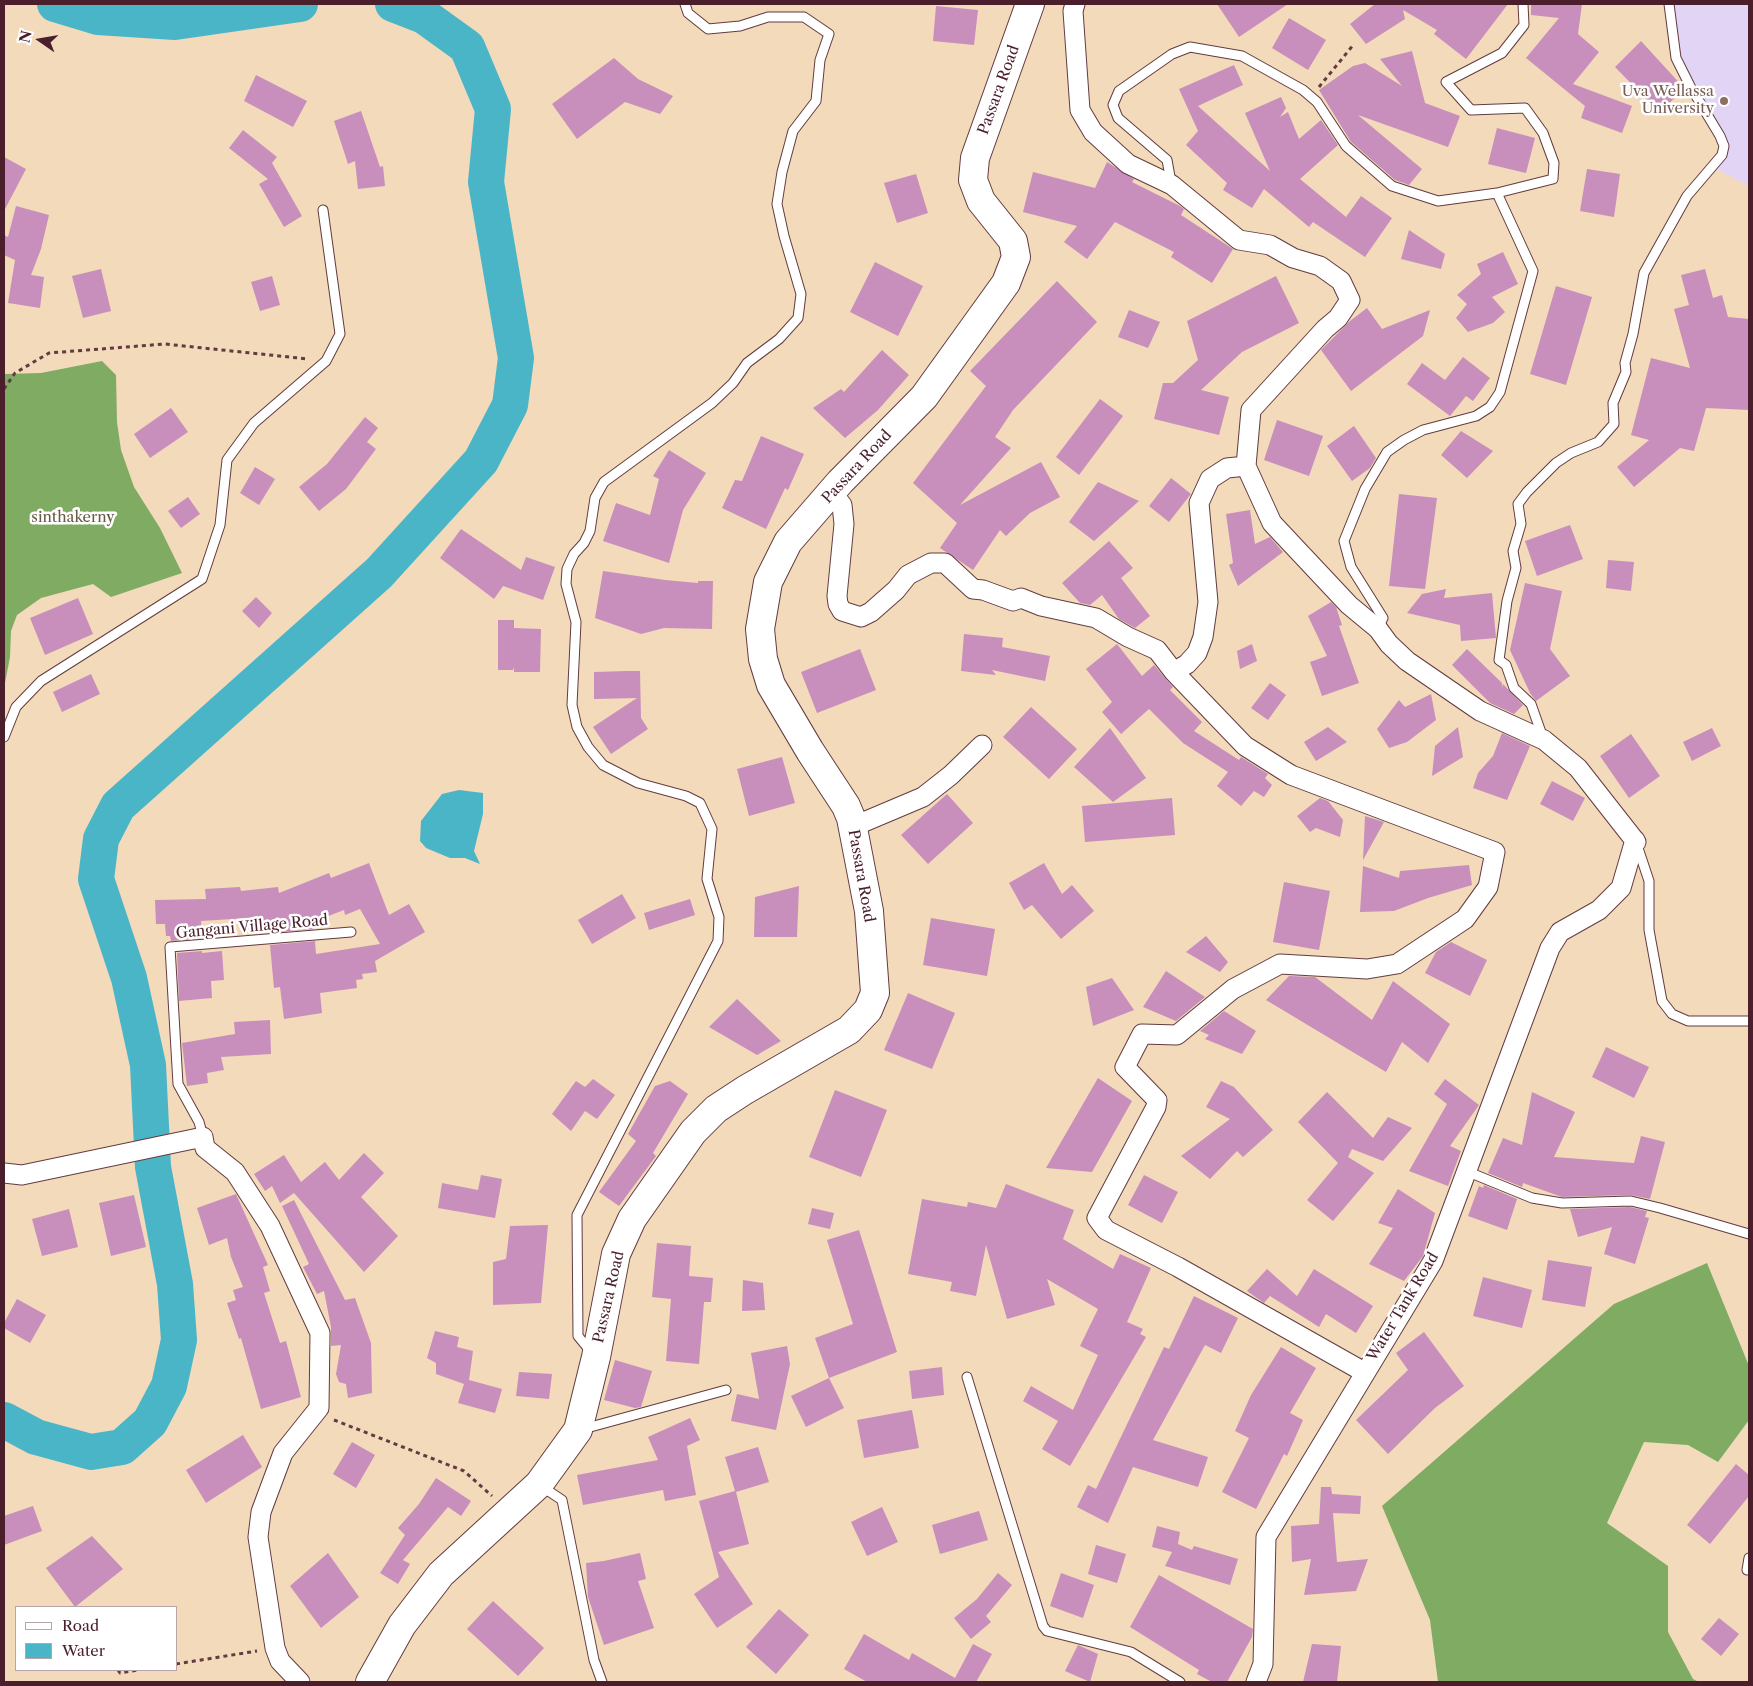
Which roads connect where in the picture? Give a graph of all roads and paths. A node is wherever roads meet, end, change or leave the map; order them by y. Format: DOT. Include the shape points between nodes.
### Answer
graph roads {
  1 [pos="685,4"];
  2 [pos="1030,4"];
  3 [pos="1076,4"];
  4 [pos="1523,4"];
  5 [pos="1669,4"];
  6 [pos="1354,44"];
  7 [pos="1311,97"];
  8 [pos="1172,185"];
  9 [pos="1497,193"];
  10 [pos="324,210"];
  11 [pos="326,361"];
  12 [pos="4,389"];
  13 [pos="1246,466"];
  14 [pos="829,495"];
  15 [pos="1378,629"];
  16 [pos="1174,672"];
  17 [pos="4,738"];
  18 [pos="1544,740"];
  19 [pos="982,745"];
  20 [pos="852,827"];
  21 [pos="1635,841"];
  22 [pos="351,932"];
  23 [pos="1749,1021"];
  24 [pos="203,1137"];
  25 [pos="1465,1171"];
  26 [pos="4,1173"];
  27 [pos="1749,1234"];
  28 [pos="596,1357"];
  29 [pos="1364,1372"];
  30 [pos="967,1377"];
  31 [pos="726,1390"];
  32 [pos="319,1408"];
  33 [pos="578,1430"];
  34 [pos="539,1484"];
  35 [pos="509,1511"];
  36 [pos="1749,1558"];
  37 [pos="1747,1570"];
  38 [pos="275,1648"];
  39 [pos="178,1664"];
  40 [pos="119,1671"];
  41 [pos="132,1671"];
  42 [pos="300,1682"];
  43 [pos="370,1682"];
  44 [pos="602,1682"];
  45 [pos="1180,1682"];
  46 [pos="1256,1682"];
  1 -- 28 [label="lane" via="688,13 708,29 740,26 768,17 804,17 829,34 820,60 816,101 793,132 777,204 801,294 798,318 778,339 747,363 733,383 712,403 604,482 594,498 590,531 568,569 566,584 576,622 572,705 577,727 603,765 638,783 700,803 712,829 707,879 720,917 718,941 577,1215 578,1336"];
  2 -- 14 [label="highway, Passara Road" via="975,158 973,180 981,201 1013,241 1016,257 1006,283 924,397"];
  3 -- 8 [label="street" via="1073,12 1080,110 1093,132 1128,164"];
  4 -- 9 [label="lane" via="1524,25 1502,53 1446,82 1472,110 1525,108 1544,133 1554,163 1553,179"];
  5 -- 18 [label="lane" via="1676,58 1724,146 1722,155 1687,196 1644,273 1626,372 1613,403 1614,424 1598,442 1556,463 1518,504 1521,524 1513,552 1516,568 1507,601 1499,660 1506,665 1514,688 1531,704"];
  6 -- 7 [label="path"];
  7 -- 8 [label="lane" via="1242,56 1190,47 1172,54 1119,91 1114,105 1118,118 1167,160"];
  7 -- 9 [label="lane" via="1346,146 1392,186 1438,201"];
  8 -- 13 [label="street" via="1239,240 1270,245 1293,258 1320,266 1341,281 1350,300 1338,318 1251,410"];
  9 -- 15 [label="lane" via="1533,272 1500,392 1490,407 1476,416 1423,430 1387,452 1365,489 1344,541 1353,573 1383,618"];
  10 -- 11 [label="lane" via="340,334"];
  11 -- 12 [label="path" via="165,344 48,353 15,373"];
  11 -- 17 [label="lane" via="254,423 227,460 220,525 202,579 41,682 16,707"];
  13 -- 15 [label="street" via="1272,522 1348,605"];
  13 -- 16 [label="street" via="1227,468 1210,479 1199,503 1208,602 1203,637 1198,653"];
  14 -- 16 [label="street" via="842,505 844,524 837,596 838,604 846,613 861,617 872,612 908,575 931,563 945,563 973,589 1013,601 1021,598 1041,606 1096,618 1157,650"];
  14 -- 20 [label="highway, Passara Road" via="788,542 768,582 760,629 763,659 771,685 846,806"];
  15 -- 18 [label="street" via="1407,661 1480,711"];
  16 -- 29 [label="street" via="1245,746 1291,775 1495,852 1488,887 1465,919 1397,964 1367,969 1280,964 1233,989 1177,1034 1142,1034 1125,1067 1157,1100 1097,1218 1106,1230"];
  18 -- 21 [label="street" via="1578,768"];
  19 -- 20 [label="street" via="922,797"];
  20 -- 28 [label="highway, Passara Road" via="869,911 876,993 868,1010 850,1030 716,1109 693,1132 632,1219 616,1254"];
  21 -- 23 [label="lane" via="1649,881 1650,930 1662,1001 1672,1014 1688,1021"];
  21 -- 25 [label="street, Water Tank Road" via="1621,888 1599,910 1560,932 1550,948"];
  22 -- 24 [label="lane, Gangani Village Road" via="170,948 178,1084 199,1122"];
  24 -- 26 [label="street" via="22,1175"];
  24 -- 32 [label="street" via="204,1148 235,1172 270,1226 320,1333"];
  25 -- 27 [label="lane" via="1532,1198 1562,1203 1631,1202"];
  25 -- 29 [label="street, Water Tank Road" via="1433,1261"];
  28 -- 33 [label="highway, Passara Road"];
  29 -- 46 [label="street, Water Tank Road" via="1266,1538 1263,1664"];
  30 -- 45 [label="lane" via="1042,1626 1047,1631 1131,1652"];
  31 -- 33 [label="lane"];
  32 -- 35 [label="path" via="327,1417 464,1471"];
  32 -- 38 [label="street" via="283,1453 261,1512 258,1537"];
  33 -- 34 [label="highway, Passara Road"];
  34 -- 35 [label="highway, Passara Road"];
  34 -- 44 [label="lane" via="562,1500 594,1660"];
  35 -- 43 [label="highway, Passara Road" via="441,1574 402,1625"];
  36 -- 37 [label="lane"];
  38 -- 39 [label="path"];
  38 -- 42 [label="street" via="280,1661"];
  40 -- 41 [label="path"];
}
